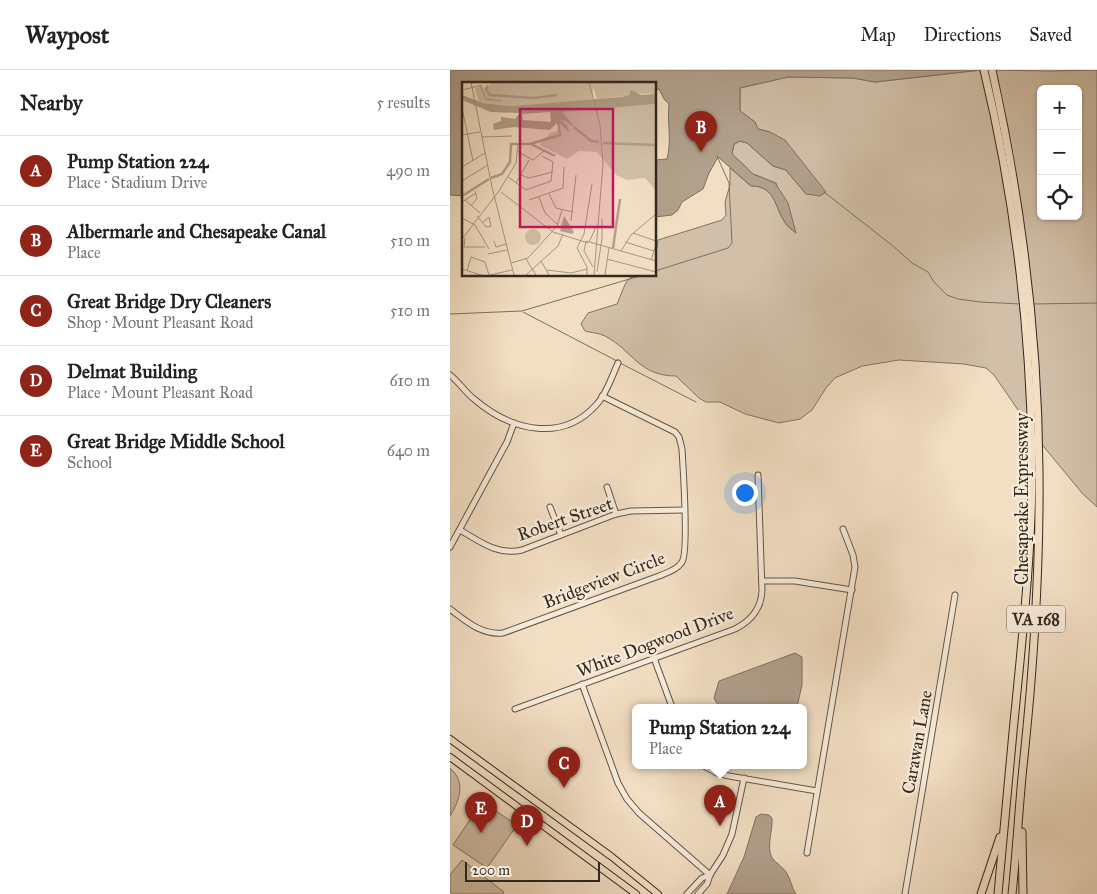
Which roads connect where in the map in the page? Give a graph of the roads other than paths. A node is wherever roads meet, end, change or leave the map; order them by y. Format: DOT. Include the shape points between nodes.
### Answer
graph roads {
  1 [pos="984,70"];
  2 [pos="992,70"];
  3 [pos="1029,343"];
  4 [pos="618,363"];
  5 [pos="450,375"];
  6 [pos="602,396"];
  7 [pos="514,423"];
  8 [pos="758,475"];
  9 [pos="607,487"];
  10 [pos="550,507"];
  11 [pos="684,510"];
  12 [pos="616,514"];
  13 [pos="843,529"];
  14 [pos="460,530"];
  15 [pos="561,535"];
  16 [pos="450,547"];
  17 [pos="762,581"];
  18 [pos="852,590"];
  19 [pos="955,595"];
  20 [pos="450,608"];
  21 [pos="654,658"];
  22 [pos="582,684"];
  23 [pos="671,704"];
  24 [pos="515,709"];
  25 [pos="450,739"];
  26 [pos="450,757"];
  27 [pos="1010,768"];
  28 [pos="710,769"];
  29 [pos="744,778"];
  30 [pos="818,791"];
  31 [pos="1019,811"];
  32 [pos="807,854"];
  33 [pos="710,875"];
  34 [pos="636,894"];
  35 [pos="658,894"];
  36 [pos="687,894"];
  37 [pos="698,894"];
  38 [pos="905,894"];
  39 [pos="981,894"];
  40 [pos="998,894"];
  41 [pos="1012,894"];
  42 [pos="1023,894"];
  1 -- 3 [label="highway, VA 168" via="1007,183"];
  2 -- 3 [label="highway, VA 168" via="1013,180"];
  3 -- 27 [label="highway, Chesapeake Expressway / VA 168" via="1030,537"];
  3 -- 31 [label="highway, Chesapeake Expressway / VA 168" via="1038,433 1039,529 1035,636"];
  4 -- 6 [label="street"];
  5 -- 7 [label="street" via="475,400"];
  6 -- 7 [label="street" via="584,415 559,428 534,429"];
  6 -- 11 [label="street, Bridgeview Circle" via="678,435 682,449"];
  7 -- 14 [label="street"];
  8 -- 17 [label="street, White Dogwood Drive"];
  9 -- 12 [label="street"];
  10 -- 15 [label="street"];
  11 -- 12 [label="street, Robert Street"];
  11 -- 20 [label="street, Bridgeview Circle" via="684,556 681,564 659,576 503,633 490,633 472,626"];
  12 -- 15 [label="street, Robert Street"];
  13 -- 18 [label="street" via="855,561"];
  14 -- 15 [label="street, Robert Street" via="506,552 522,550"];
  14 -- 16 [label="street"];
  17 -- 18 [label="street" via="800,581"];
  17 -- 21 [label="street, White Dogwood Drive" via="759,607 744,624"];
  18 -- 30 [label="street"];
  19 -- 38 [label="street, Carawan Lane"];
  21 -- 22 [label="street, White Dogwood Drive"];
  21 -- 23 [label="street"];
  22 -- 24 [label="street, White Dogwood Drive"];
  22 -- 33 [label="street" via="618,783 627,799"];
  25 -- 35 [label="main road"];
  26 -- 34 [label="main road"];
  27 -- 39 [label="highway" via="1000,838"];
  27 -- 40 [label="highway, Chesapeake Expressway / VA 168"];
  28 -- 29 [label="street"];
  29 -- 30 [label="street"];
  29 -- 33 [label="street" via="732,834"];
  30 -- 32 [label="street"];
  31 -- 41 [label="highway, Chesapeake Expressway / VA 168"];
  31 -- 42 [label="highway"];
  33 -- 36 [label="street" via="702,878"];
  33 -- 37 [label="street"];
}
